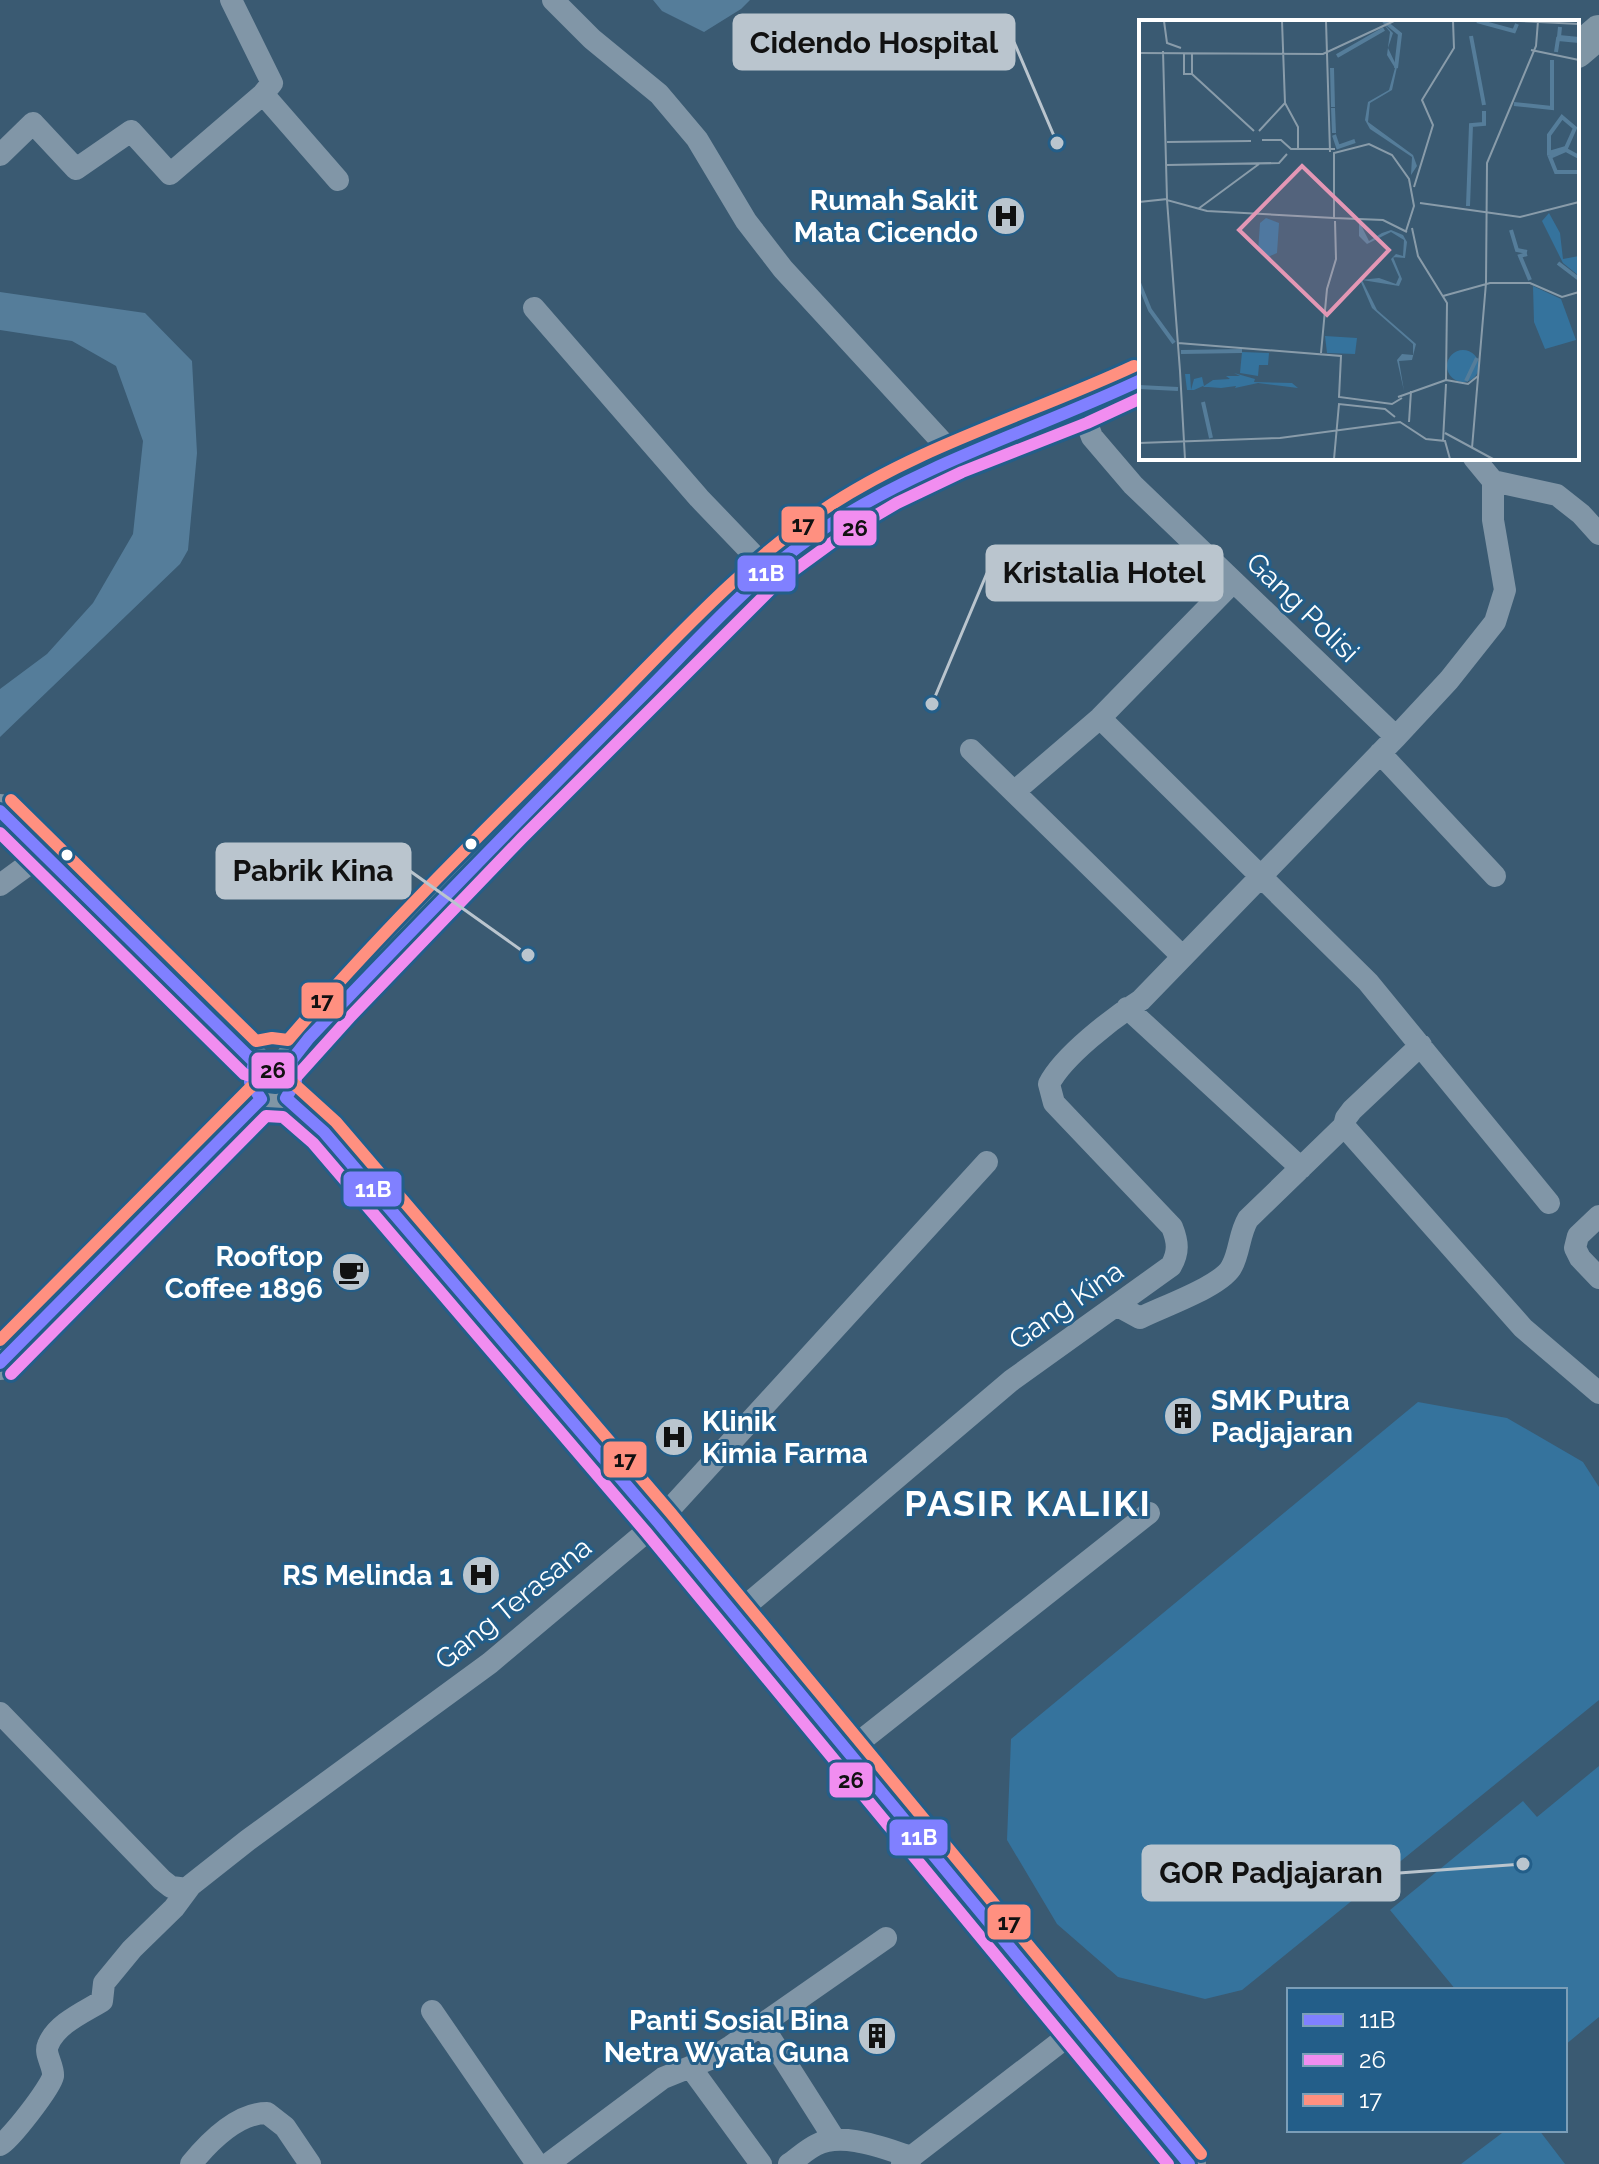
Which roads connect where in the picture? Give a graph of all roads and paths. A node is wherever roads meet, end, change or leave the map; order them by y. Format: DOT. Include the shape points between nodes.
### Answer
graph roads {
  1 [pos="231,0"];
  2 [pos="553,0"];
  3 [pos="1599,32"];
  4 [pos="1579,49"];
  5 [pos="263,94"];
  6 [pos="0,155"];
  7 [pos="338,180"];
  8 [pos="534,308"];
  9 [pos="1139,381"];
  10 [pos="1081,408"];
  11 [pos="956,457"];
  12 [pos="1476,460"];
  13 [pos="1493,481"];
  14 [pos="1599,534"];
  15 [pos="768,570"];
  16 [pos="1233,582"];
  17 [pos="1100,718"];
  18 [pos="1388,745"];
  19 [pos="971,750"];
  20 [pos="1014,792"];
  21 [pos="0,811"];
  22 [pos="44,853"];
  23 [pos="1260,874"];
  24 [pos="1495,876"];
  25 [pos="0,885"];
  26 [pos="1182,956"];
  27 [pos="1127,1008"];
  28 [pos="1421,1045"];
  29 [pos="291,1061"];
  30 [pos="254,1062"];
  31 [pos="273,1098"];
  32 [pos="1344,1126"];
  33 [pos="987,1162"];
  34 [pos="1301,1168"];
  35 [pos="1549,1203"];
  36 [pos="1599,1216"];
  37 [pos="1599,1278"];
  38 [pos="1118,1306"];
  39 [pos="0,1363"];
  40 [pos="1599,1393"];
  41 [pos="1149,1513"];
  42 [pos="658,1522"];
  43 [pos="735,1615"];
  44 [pos="0,1713"];
  45 [pos="848,1751"];
  46 [pos="188,1889"];
  47 [pos="886,1938"];
  48 [pos="432,2011"];
  49 [pos="762,2025"];
  50 [pos="1077,2029"];
  51 [pos="691,2068"];
  52 [pos="835,2140"];
  53 [pos="0,2145"];
  54 [pos="907,2160"];
  55 [pos="191,2164"];
  56 [pos="310,2164"];
  57 [pos="537,2164"];
  58 [pos="548,2164"];
  59 [pos="761,2164"];
  60 [pos="789,2164"];
  61 [pos="1189,2164"];
  1 -- 5 [label="street" via="272,83"];
  2 -- 11 [label="street" via="659,94 697,139 746,221 783,269"];
  3 -- 4 [label="main road"];
  5 -- 6 [label="street" via="170,174 131,131 76,169 33,123"];
  5 -- 7 [label="street"];
  8 -- 15 [label="street"];
  9 -- 10 [label="main road"];
  10 -- 11 [label="main road"];
  10 -- 16 [label="street, Gang Polisi" via="1092,437 1133,485"];
  11 -- 15 [label="main road" via="832,523"];
  12 -- 13 [label="street"];
  13 -- 14 [label="street" via="1557,495"];
  13 -- 18 [label="street" via="1493,520 1505,590 1495,622"];
  15 -- 29 [label="main road" via="492,846"];
  16 -- 17 [label="street"];
  16 -- 18 [label="street, Gang Polisi"];
  17 -- 20 [label="street"];
  17 -- 23 [label="street"];
  18 -- 23 [label="street"];
  18 -- 24 [label="street, Gang Polisi"];
  19 -- 20 [label="street"];
  20 -- 26 [label="street"];
  21 -- 22 [label="main road"];
  22 -- 25 [label="street"];
  22 -- 30 [label="main road"];
  23 -- 26 [label="street"];
  23 -- 28 [label="street" via="1368,982"];
  26 -- 27 [label="street"];
  27 -- 34 [label="street"];
  27 -- 38 [label="street, Gang Kina" via="1056,1069 1049,1084 1054,1103 1172,1227 1178,1242 1171,1266"];
  28 -- 32 [label="street" via="1352,1110"];
  28 -- 35 [label="street"];
  29 -- 30 [label="main road" via="272,1053"];
  29 -- 31 [label="main road" via="296,1070 294,1091"];
  30 -- 31 [label="main road" via="249,1071 253,1091"];
  31 -- 39 [label="main road"];
  31 -- 42 [label="main road" via="324,1132"];
  32 -- 34 [label="street"];
  32 -- 40 [label="street" via="1523,1328"];
  33 -- 42 [label="street, Gang Terasana"];
  34 -- 38 [label="street" via="1248,1219 1232,1268 1219,1282 1140,1318"];
  36 -- 37 [label="street" via="1578,1236 1575,1248"];
  38 -- 43 [label="street, Gang Kina" via="1012,1380"];
  41 -- 45 [label="street"];
  42 -- 43 [label="main road"];
  42 -- 46 [label="street, Gang Terasana" via="490,1663"];
  43 -- 45 [label="main road"];
  44 -- 46 [label="street" via="162,1880"];
  45 -- 50 [label="main road"];
  46 -- 53 [label="street, Gang Terasana" via="104,1983 102,2001 67,2023 49,2043 51,2081 13,2136"];
  47 -- 49 [label="street"];
  48 -- 57 [label="street"];
  49 -- 51 [label="street"];
  49 -- 52 [label="street"];
  50 -- 54 [label="street"];
  50 -- 61 [label="main road"];
  51 -- 58 [label="street" via="663,2078"];
  51 -- 59 [label="street"];
  52 -- 54 [label="street" via="873,2145"];
  52 -- 60 [label="street" via="818,2144"];
  55 -- 56 [label="street" via="229,2127 267,2113 285,2127"];
}
